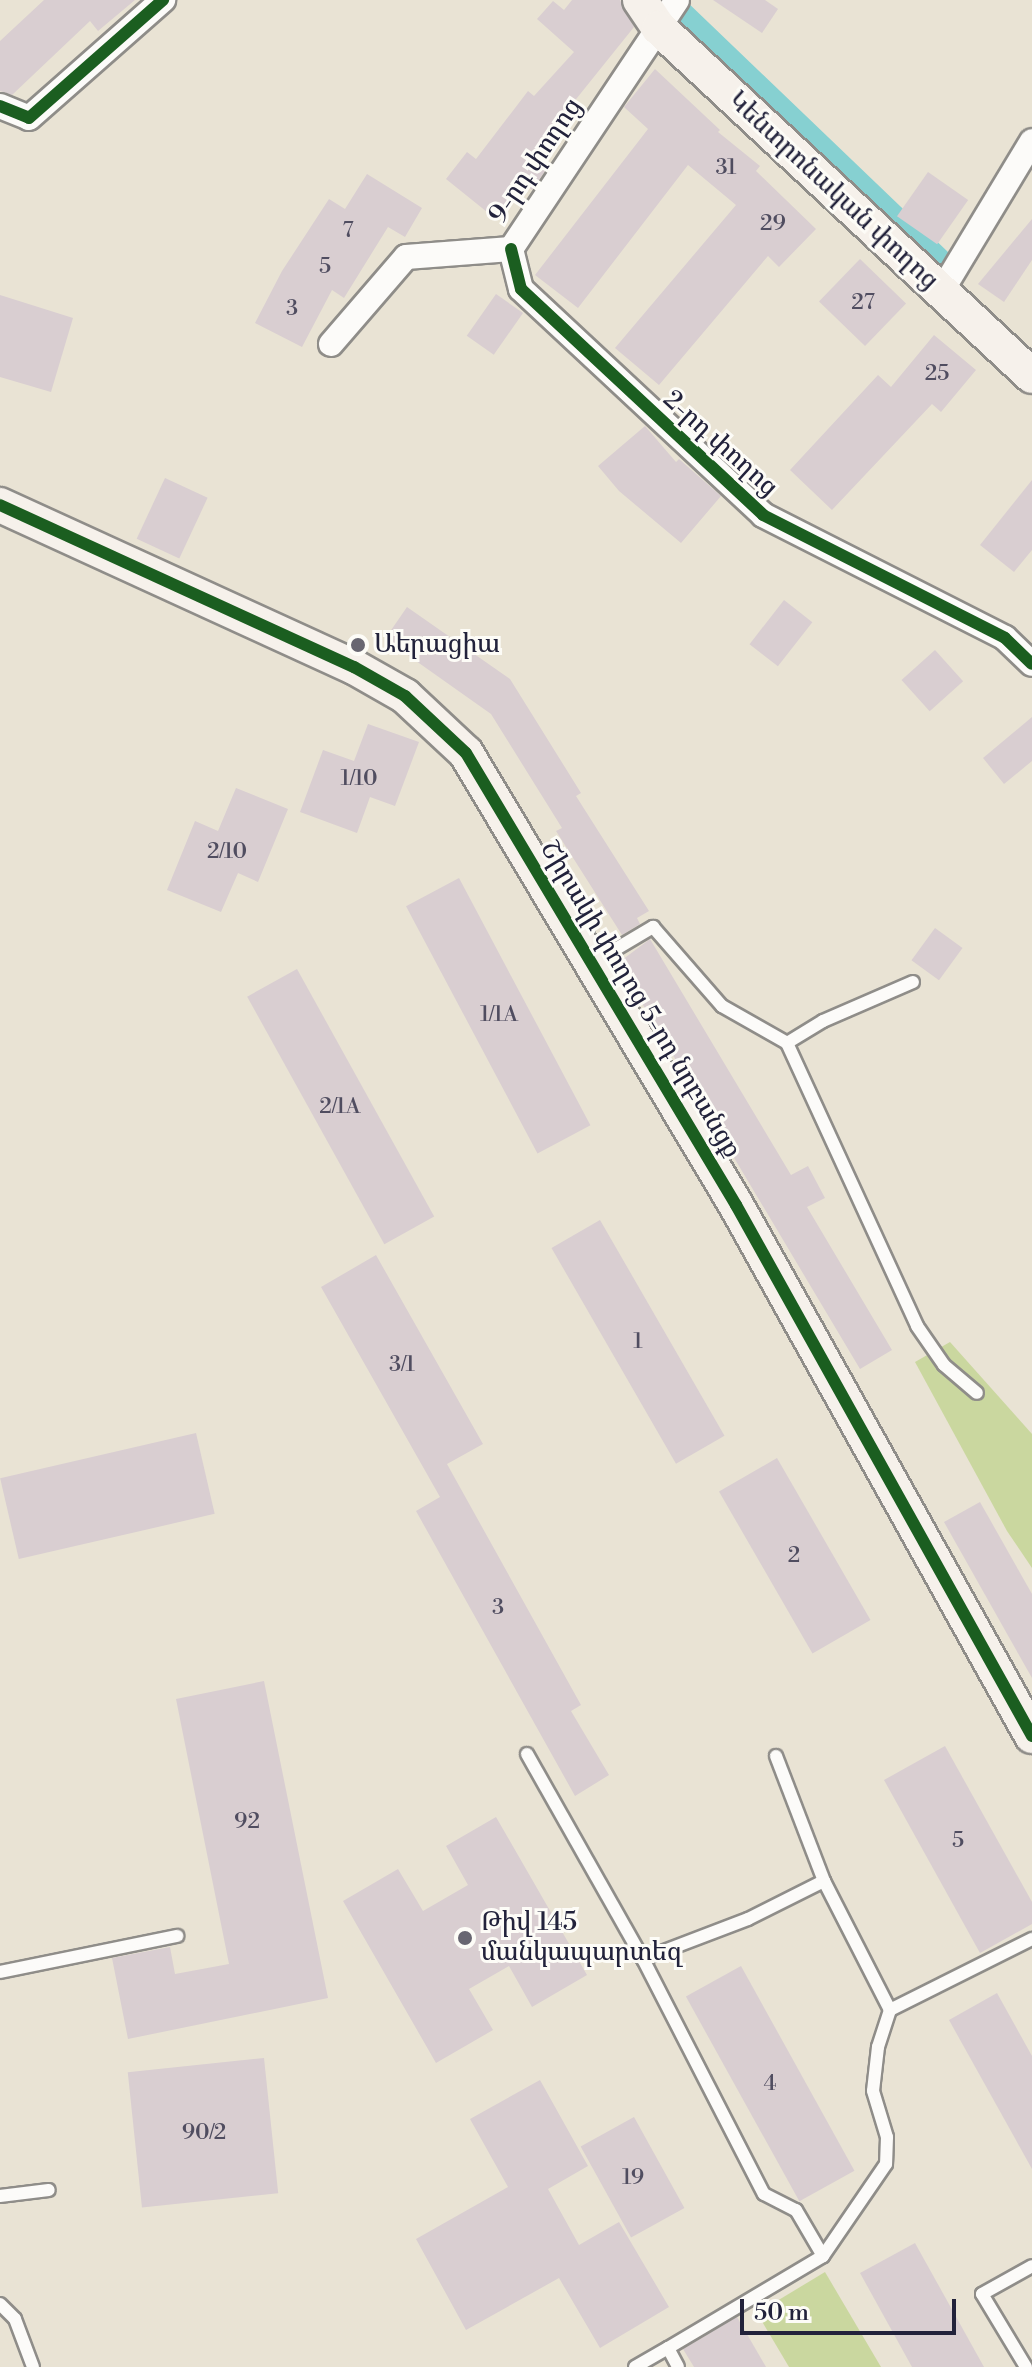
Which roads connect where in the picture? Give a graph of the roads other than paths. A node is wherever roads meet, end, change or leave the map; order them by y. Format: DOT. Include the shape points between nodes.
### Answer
graph roads {
  1 [pos="163,0"];
  2 [pos="640,0"];
  3 [pos="668,14"];
  4 [pos="0,106"];
  5 [pos="1032,141"];
  6 [pos="511,249"];
  7 [pos="941,292"];
  8 [pos="331,344"];
  9 [pos="1032,376"];
  10 [pos="0,505"];
  11 [pos="1023,643"];
  12 [pos="1032,664"];
  13 [pos="592,964"];
  14 [pos="913,982"];
  15 [pos="787,1043"];
  16 [pos="977,1393"];
  17 [pos="1032,1736"];
  18 [pos="527,1754"];
  19 [pos="776,1756"];
  20 [pos="824,1881"];
  21 [pos="177,1936"];
  22 [pos="1032,1939"];
  23 [pos="643,1959"];
  24 [pos="0,1972"];
  25 [pos="890,2010"];
  26 [pos="49,2190"];
  27 [pos="0,2196"];
  28 [pos="823,2256"];
  29 [pos="1032,2266"];
  30 [pos="0,2304"];
  31 [pos="668,2348"];
  32 [pos="33,2367"];
  33 [pos="635,2367"];
  34 [pos="678,2367"];
  35 [pos="1026,2367"];
  1 -- 4 [label="street" via="29,118"];
  2 -- 3 [label="street, Կենտրոնական փողոց"];
  3 -- 6 [label="street, 9-րդ փողոց"];
  3 -- 7 [label="street, Կենտրոնական փողոց"];
  5 -- 7 [label="street"];
  6 -- 8 [label="street, 9-րդ փողոց" via="406,257"];
  6 -- 11 [label="street, 2-րդ փողոց" via="521,289 763,515"];
  7 -- 9 [label="street, Կենտրոնական փողոց"];
  10 -- 13 [label="street, Շիրակի փողոց 5-րդ նրբանցք" via="314,648 405,696 466,753"];
  11 -- 12 [label="street, 2-րդ փողոց"];
  13 -- 15 [label="lane" via="653,927 722,1006"];
  13 -- 17 [label="street, Շիրակի փողոց 5-րդ նրբանցք" via="832,1374"];
  14 -- 15 [label="lane" via="823,1021"];
  15 -- 16 [label="lane" via="917,1326 944,1365"];
  18 -- 23 [label="lane"];
  19 -- 20 [label="lane"];
  20 -- 23 [label="lane" via="748,1919"];
  20 -- 25 [label="lane"];
  21 -- 24 [label="lane"];
  22 -- 25 [label="lane"];
  23 -- 28 [label="lane" via="764,2194 796,2210"];
  25 -- 28 [label="lane" via="878,2047 873,2091 887,2137 886,2164"];
  26 -- 27 [label="lane"];
  28 -- 31 [label="lane"];
  29 -- 35 [label="lane" via="982,2294"];
  30 -- 32 [label="lane" via="15,2319"];
  31 -- 33 [label="lane"];
  31 -- 34 [label="lane"];
}
